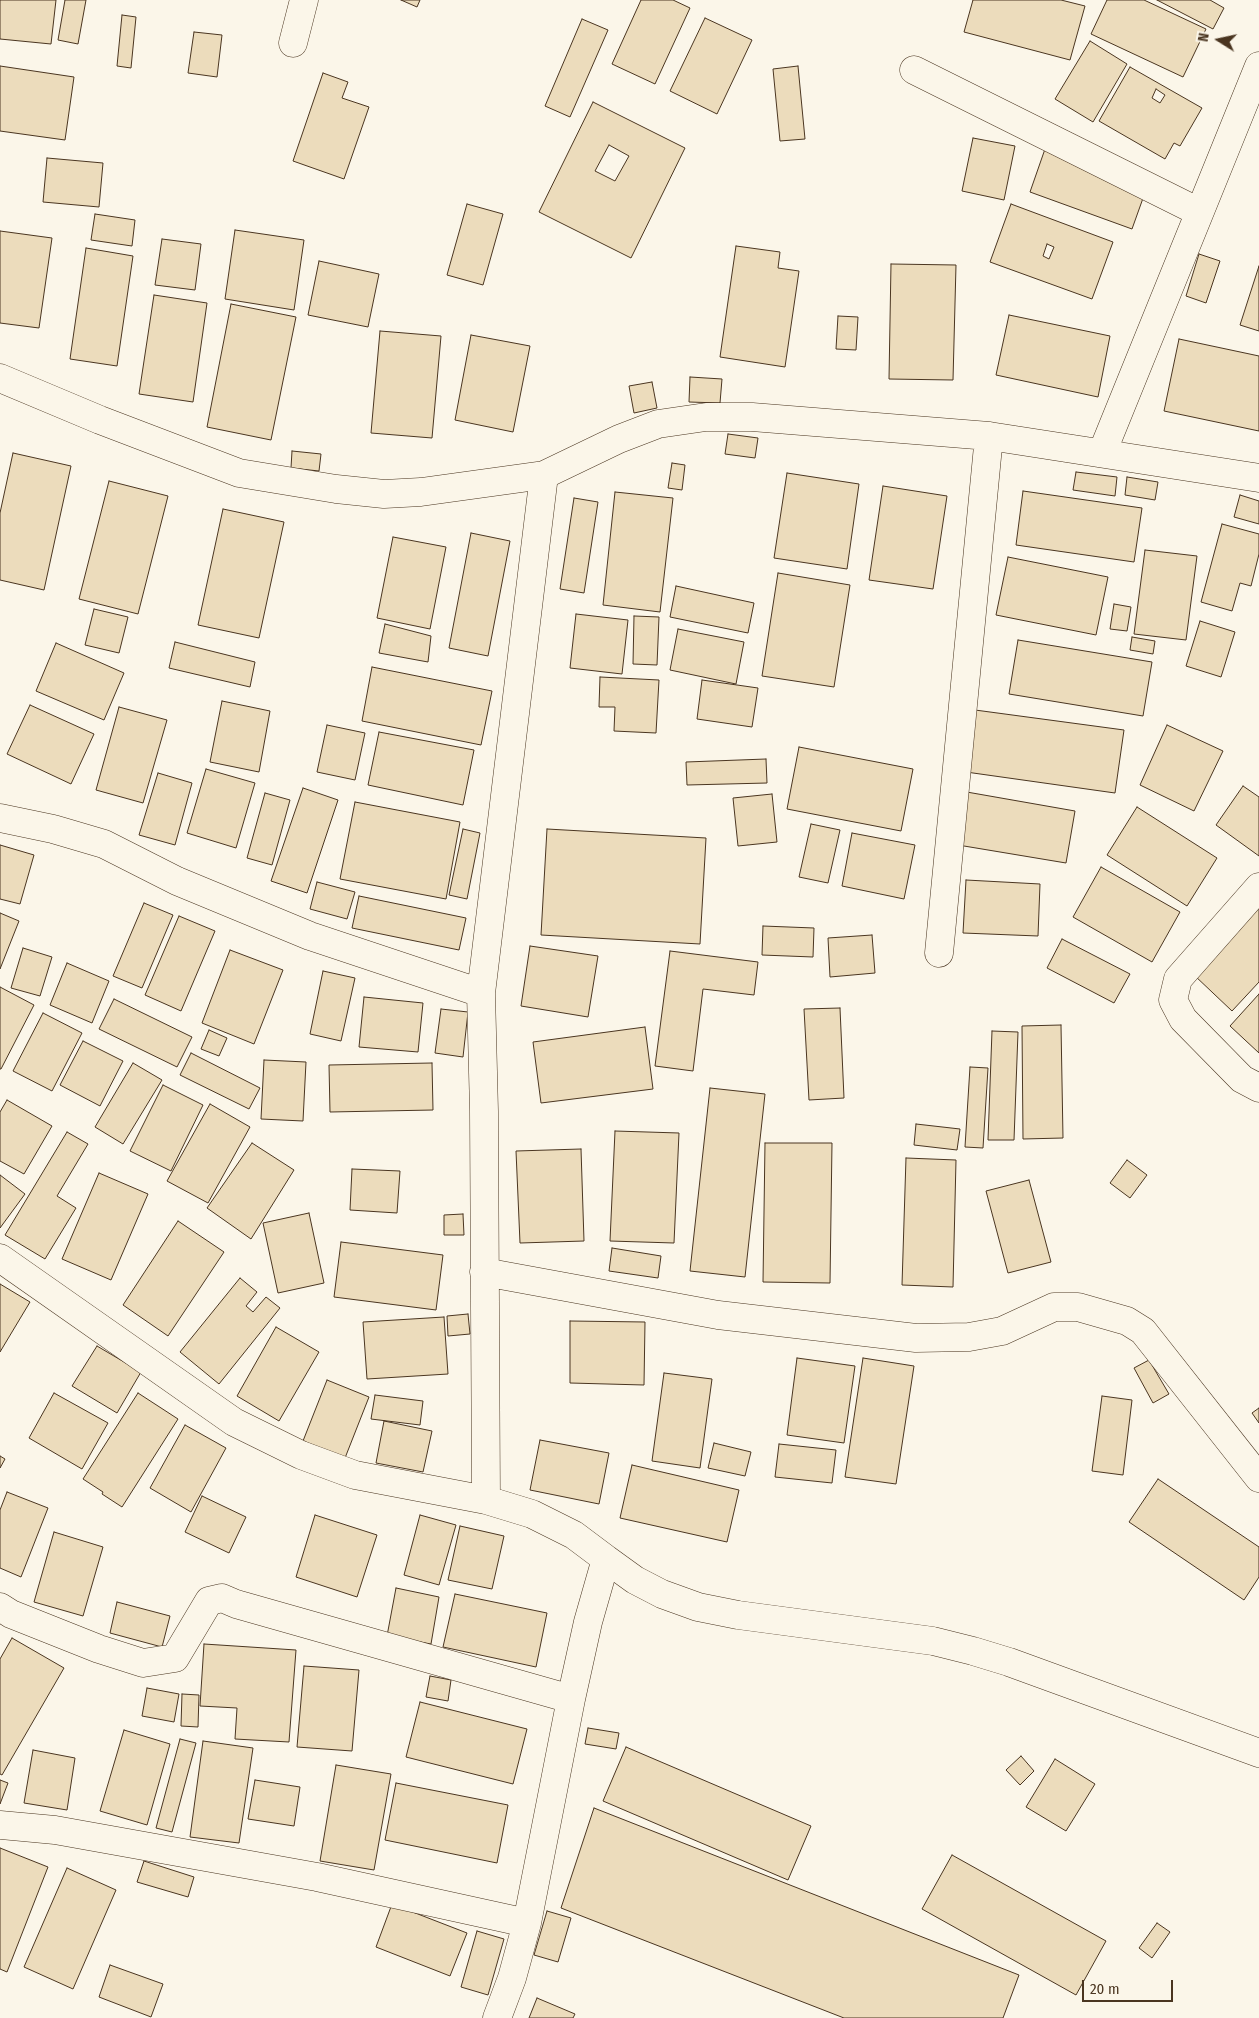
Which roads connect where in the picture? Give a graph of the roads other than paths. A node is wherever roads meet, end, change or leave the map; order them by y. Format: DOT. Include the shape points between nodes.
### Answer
graph roads {
  1 [pos="304,0"];
  2 [pos="293,44"];
  3 [pos="1259,66"];
  4 [pos="914,70"];
  5 [pos="1199,212"];
  6 [pos="0,378"];
  7 [pos="989,436"];
  8 [pos="1102,453"];
  9 [pos="544,474"];
  10 [pos="1259,478"];
  11 [pos="0,818"];
  12 [pos="1259,887"];
  13 [pos="939,953"];
  14 [pos="482,993"];
  15 [pos="1259,1088"];
  16 [pos="0,1258"];
  17 [pos="484,1272"];
  18 [pos="1259,1478"];
  19 [pos="486,1500"];
  20 [pos="606,1559"];
  21 [pos="0,1607"];
  22 [pos="571,1699"];
  23 [pos="1259,1753"];
  24 [pos="0,1824"];
  25 [pos="527,1923"];
  26 [pos="497,2018"];
  1 -- 2 [label="street"];
  3 -- 5 [label="street"];
  4 -- 5 [label="street"];
  5 -- 8 [label="street"];
  6 -- 9 [label="street" via="239,473 384,494 421,492"];
  7 -- 8 [label="street"];
  7 -- 9 [label="street" via="752,417 706,417 658,424"];
  7 -- 13 [label="street"];
  8 -- 10 [label="street"];
  9 -- 14 [label="street"];
  11 -- 14 [label="street" via="104,844 177,881 310,936"];
  12 -- 15 [label="street" via="1178,979 1173,1000 1183,1019 1242,1078"];
  14 -- 17 [label="street"];
  16 -- 19 [label="street" via="234,1422 355,1475"];
  17 -- 18 [label="street" via="718,1316 916,1338 969,1337 1002,1332 1054,1307 1078,1307 1127,1321 1143,1331"];
  17 -- 19 [label="street"];
  19 -- 20 [label="street" via="532,1514 574,1535"];
  20 -- 22 [label="street"];
  20 -- 23 [label="street" via="635,1580 698,1607 933,1641 973,1651"];
  21 -- 22 [label="street" via="99,1649 142,1663 175,1658 209,1600 222,1598"];
  22 -- 25 [label="street"];
  24 -- 25 [label="street" via="56,1830 317,1876"];
  25 -- 26 [label="street"];
}
